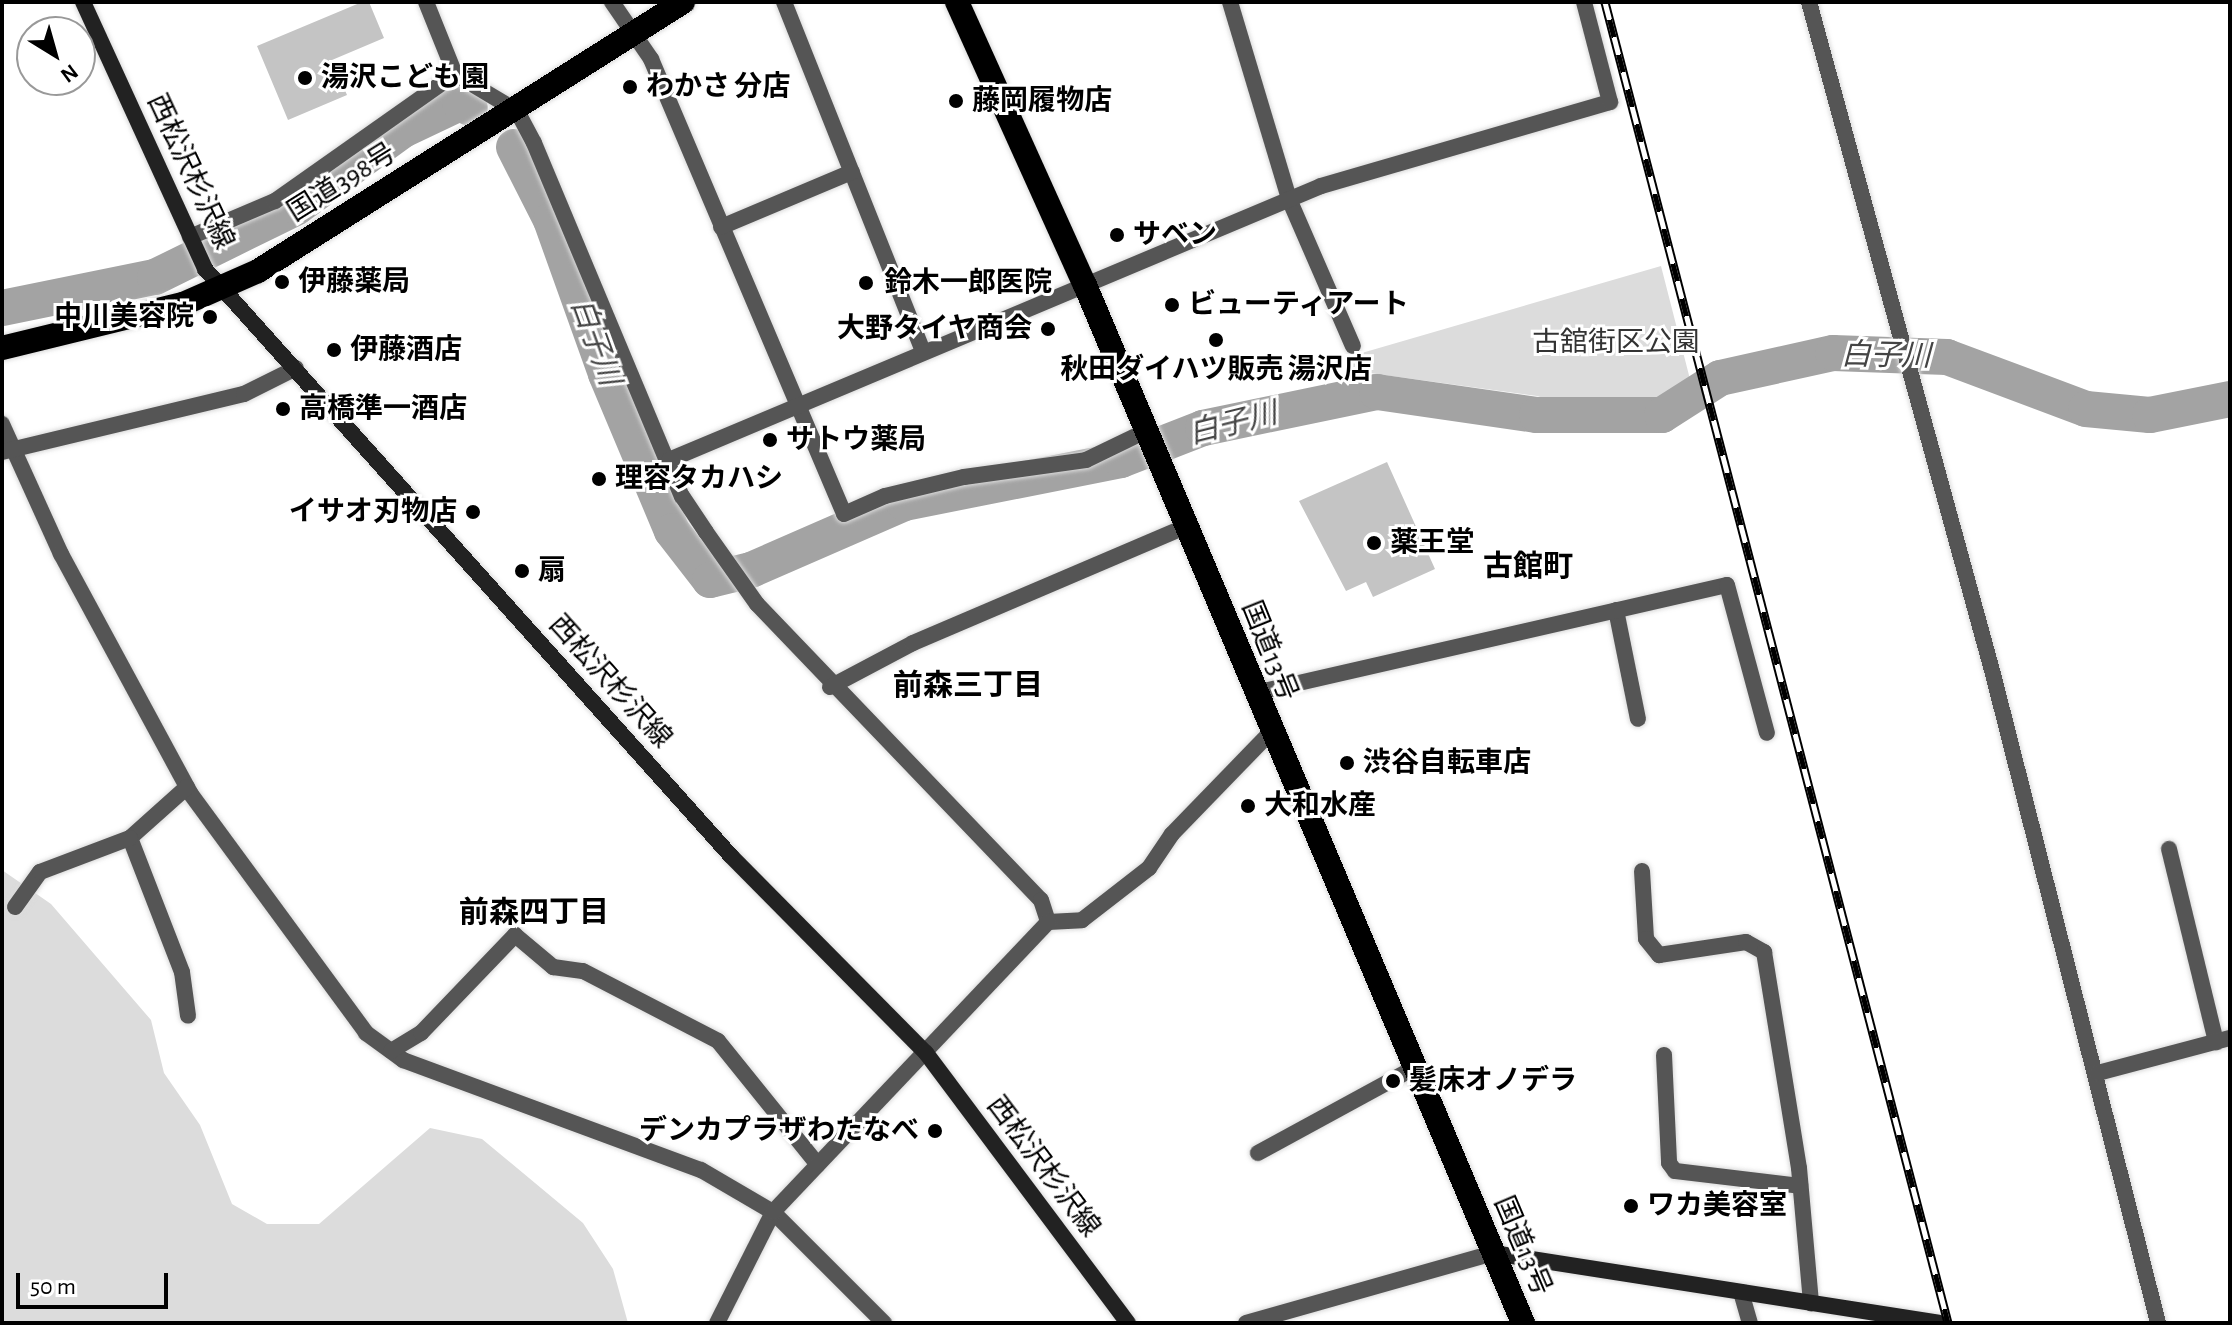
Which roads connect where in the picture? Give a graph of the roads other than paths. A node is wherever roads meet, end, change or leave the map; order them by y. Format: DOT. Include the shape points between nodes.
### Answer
graph roads {
  1 [pos="83,2"];
  2 [pos="426,2"];
  3 [pos="612,2"];
  4 [pos="683,2"];
  5 [pos="784,2"];
  6 [pos="957,2"];
  7 [pos="1230,2"];
  8 [pos="1584,2"];
  9 [pos="1809,2"];
  10 [pos="632,33"];
  11 [pos="455,74"];
  12 [pos="517,111"];
  13 [pos="852,172"];
  14 [pos="1289,199"];
  15 [pos="721,227"];
  16 [pos="192,240"];
  17 [pos="1085,285"];
  18 [pos="225,287"];
  19 [pos="1353,346"];
  20 [pos="2,348"];
  21 [pos="923,351"];
  22 [pos="296,368"];
  23 [pos="796,405"];
  24 [pos="2,424"];
  25 [pos="1144,432"];
  26 [pos="8,450"];
  27 [pos="669,460"];
  28 [pos="1185,527"];
  29 [pos="1616,610"];
  30 [pos="830,687"];
  31 [pos="1255,693"];
  32 [pos="1638,719"];
  33 [pos="1270,733"];
  34 [pos="1767,733"];
  35 [pos="187,787"];
  36 [pos="130,838"];
  37 [pos="2169,849"];
  38 [pos="1642,871"];
  39 [pos="15,907"];
  40 [pos="1048,922"];
  41 [pos="188,1016"];
  42 [pos="2223,1040"];
  43 [pos="391,1051"];
  44 [pos="926,1053"];
  45 [pos="1664,1055"];
  46 [pos="1414,1068"];
  47 [pos="2098,1073"];
  48 [pos="1258,1153"];
  49 [pos="818,1165"];
  50 [pos="1800,1186"];
  51 [pos="773,1212"];
  52 [pos="1493,1253"];
  53 [pos="1741,1292"];
  54 [pos="1811,1303"];
  55 [pos="717,1323"];
  56 [pos="884,1323"];
  57 [pos="1128,1323"];
  58 [pos="1246,1323"];
  59 [pos="1523,1323"];
  60 [pos="1750,1323"];
  61 [pos="1939,1323"];
  62 [pos="2158,1323"];
  1 -- 16 [label="main road, 西松沢杉沢線"];
  2 -- 11 [label="street"];
  3 -- 10 [label="street"];
  4 -- 10 [label="highway, 国道398号"];
  5 -- 13 [label="street"];
  6 -- 17 [label="highway, 国道13号"];
  7 -- 14 [label="street"];
  8 -- 14 [label="street" via="1610,102"];
  9 -- 47 [label="street"];
  10 -- 12 [label="highway, 国道398号"];
  10 -- 15 [label="street" via="651,59"];
  11 -- 12 [label="street"];
  11 -- 16 [label="street" via="275,201"];
  12 -- 18 [label="highway, 国道398号"];
  12 -- 27 [label="street"];
  13 -- 15 [label="street"];
  13 -- 21 [label="street"];
  14 -- 17 [label="street"];
  14 -- 19 [label="street"];
  15 -- 23 [label="street"];
  16 -- 18 [label="main road, 西松沢杉沢線" via="205,269"];
  17 -- 21 [label="street"];
  17 -- 25 [label="highway, 国道13号"];
  18 -- 20 [label="highway, 国道398号" via="183,304"];
  18 -- 22 [label="main road, 西松沢杉沢線"];
  21 -- 23 [label="street"];
  22 -- 26 [label="street" via="244,394"];
  22 -- 44 [label="main road, 西松沢杉沢線" via="731,856"];
  23 -- 25 [label="street" via="844,514 885,496 964,477 1086,460"];
  23 -- 27 [label="street"];
  24 -- 26 [label="street"];
  25 -- 28 [label="highway, 国道13号"];
  26 -- 35 [label="street"];
  27 -- 30 [label="street" via="682,496 757,604"];
  28 -- 30 [label="street" via="913,643"];
  28 -- 31 [label="highway, 国道13号"];
  29 -- 31 [label="street"];
  29 -- 32 [label="street"];
  29 -- 34 [label="street" via="1727,585"];
  30 -- 40 [label="street" via="1041,900"];
  31 -- 33 [label="highway, 国道13号"];
  33 -- 40 [label="street" via="1172,834 1149,868 1082,920"];
  33 -- 46 [label="highway, 国道13号"];
  35 -- 36 [label="street"];
  35 -- 43 [label="street" via="366,1033"];
  36 -- 39 [label="street" via="40,872"];
  36 -- 41 [label="street" via="182,972"];
  37 -- 42 [label="street"];
  38 -- 50 [label="street" via="1646,939 1659,955 1746,942 1764,952"];
  40 -- 44 [label="street"];
  42 -- 47 [label="street"];
  43 -- 49 [label="street" via="421,1033 515,935 553,967 583,971 718,1041"];
  43 -- 51 [label="street" via="701,1170"];
  44 -- 49 [label="street"];
  44 -- 57 [label="main road, 西松沢杉沢線"];
  45 -- 50 [label="street" via="1669,1163 1675,1171"];
  46 -- 48 [label="street"];
  46 -- 52 [label="highway, 国道13号"];
  47 -- 62 [label="street"];
  49 -- 51 [label="street"];
  50 -- 54 [label="street"];
  51 -- 55 [label="street"];
  51 -- 56 [label="street"];
  52 -- 53 [label="main road"];
  52 -- 58 [label="street"];
  52 -- 59 [label="highway, 国道13号"];
  53 -- 54 [label="main road"];
  53 -- 60 [label="street"];
  54 -- 61 [label="main road"];
}
